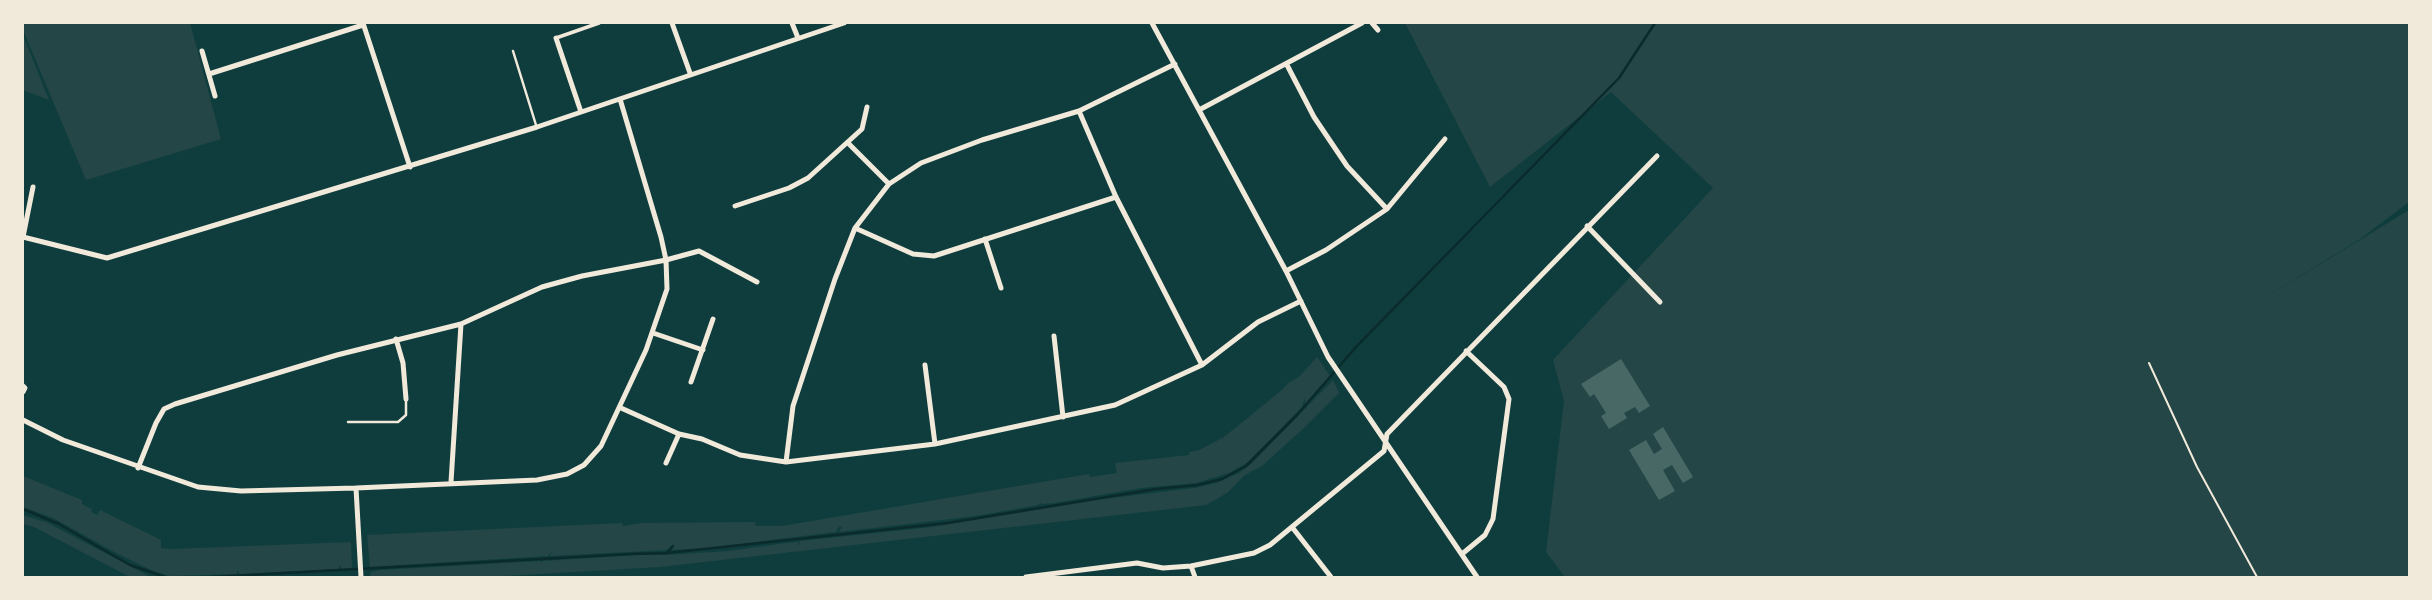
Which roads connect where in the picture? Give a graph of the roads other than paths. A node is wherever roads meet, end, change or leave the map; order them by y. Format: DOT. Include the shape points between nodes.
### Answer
graph roads {
  1 [pos="599,23"];
  2 [pos="671,23"];
  3 [pos="792,23"];
  4 [pos="844,23"];
  5 [pos="1152,23"];
  6 [pos="1362,23"];
  7 [pos="1372,23"];
  8 [pos="363,24"];
  9 [pos="1378,30"];
  10 [pos="556,37"];
  11 [pos="798,38"];
  12 [pos="202,51"];
  13 [pos="513,51"];
  14 [pos="1175,64"];
  15 [pos="1287,65"];
  16 [pos="690,73"];
  17 [pos="209,74"];
  18 [pos="215,96"];
  19 [pos="620,99"];
  20 [pos="867,107"];
  21 [pos="1199,110"];
  22 [pos="1079,111"];
  23 [pos="580,112"];
  24 [pos="537,127"];
  25 [pos="1445,139"];
  26 [pos="848,142"];
  27 [pos="1657,156"];
  28 [pos="410,167"];
  29 [pos="889,184"];
  30 [pos="33,187"];
  31 [pos="1116,197"];
  32 [pos="736,206"];
  33 [pos="1387,209"];
  34 [pos="1587,226"];
  35 [pos="855,228"];
  36 [pos="23,237"];
  37 [pos="985,239"];
  38 [pos="666,260"];
  39 [pos="1286,271"];
  40 [pos="757,282"];
  41 [pos="1001,288"];
  42 [pos="1301,301"];
  43 [pos="1660,302"];
  44 [pos="713,320"];
  45 [pos="461,324"];
  46 [pos="653,333"];
  47 [pos="1054,336"];
  48 [pos="396,339"];
  49 [pos="703,350"];
  50 [pos="1466,351"];
  51 [pos="925,365"];
  52 [pos="1202,365"];
  53 [pos="691,382"];
  54 [pos="405,399"];
  55 [pos="621,408"];
  56 [pos="1063,417"];
  57 [pos="23,420"];
  58 [pos="348,422"];
  59 [pos="679,433"];
  60 [pos="1386,442"];
  61 [pos="935,444"];
  62 [pos="786,462"];
  63 [pos="666,463"];
  64 [pos="138,468"];
  65 [pos="451,482"];
  66 [pos="356,488"];
  67 [pos="1292,527"];
  68 [pos="1462,555"];
  69 [pos="1191,566"];
  70 [pos="1058,575"];
  71 [pos="361,577"];
  72 [pos="1026,577"];
  73 [pos="1195,577"];
  74 [pos="1331,577"];
  75 [pos="1477,577"];
  1 -- 10 [label="street"];
  2 -- 16 [label="street"];
  3 -- 11 [label="street"];
  4 -- 11 [label="street"];
  5 -- 14 [label="street"];
  6 -- 15 [label="street"];
  7 -- 9 [label="street"];
  8 -- 17 [label="street"];
  8 -- 28 [label="street"];
  10 -- 23 [label="street"];
  11 -- 16 [label="street"];
  12 -- 17 [label="street"];
  13 -- 24 [label="lane"];
  14 -- 21 [label="street"];
  14 -- 22 [label="street"];
  15 -- 21 [label="street"];
  15 -- 33 [label="street" via="1347,166"];
  16 -- 19 [label="street"];
  17 -- 18 [label="street"];
  19 -- 23 [label="street"];
  19 -- 38 [label="street"];
  20 -- 26 [label="street" via="862,129"];
  21 -- 39 [label="street"];
  22 -- 29 [label="street" via="933,158"];
  22 -- 31 [label="street"];
  23 -- 24 [label="street"];
  24 -- 28 [label="street"];
  25 -- 33 [label="street"];
  26 -- 29 [label="street"];
  26 -- 32 [label="street" via="808,178"];
  27 -- 34 [label="street"];
  28 -- 36 [label="street" via="107,258"];
  29 -- 35 [label="street"];
  30 -- 36 [label="street"];
  31 -- 37 [label="street"];
  31 -- 52 [label="street"];
  33 -- 39 [label="street"];
  34 -- 43 [label="street"];
  34 -- 50 [label="street"];
  35 -- 37 [label="street" via="913,254 934,257"];
  35 -- 62 [label="street" via="793,406"];
  37 -- 41 [label="street"];
  38 -- 40 [label="street" via="699,251"];
  38 -- 45 [label="street" via="541,287"];
  38 -- 46 [label="street" via="667,289"];
  39 -- 42 [label="street"];
  42 -- 52 [label="street" via="1258,323"];
  42 -- 60 [label="street" via="1330,362"];
  44 -- 49 [label="street"];
  45 -- 48 [label="street"];
  45 -- 65 [label="street"];
  46 -- 49 [label="street"];
  46 -- 55 [label="street"];
  47 -- 56 [label="street"];
  48 -- 54 [label="street"];
  48 -- 64 [label="street" via="164,409"];
  49 -- 53 [label="street"];
  50 -- 60 [label="street" via="1387,434"];
  50 -- 68 [label="street" via="1504,387 1509,399 1493,519 1485,535"];
  51 -- 61 [label="street"];
  52 -- 56 [label="street" via="1115,405"];
  54 -- 58 [label="lane" via="406,415 398,422"];
  55 -- 59 [label="street"];
  55 -- 65 [label="street" via="595,455 567,474 537,480"];
  56 -- 61 [label="street"];
  57 -- 64 [label="street"];
  59 -- 62 [label="street" via="740,455"];
  59 -- 63 [label="street"];
  60 -- 67 [label="street" via="1384,450"];
  60 -- 68 [label="street"];
  61 -- 62 [label="street"];
  64 -- 66 [label="street" via="198,487 241,491"];
  65 -- 66 [label="street"];
  66 -- 71 [label="street"];
  67 -- 69 [label="street" via="1254,553"];
  67 -- 74 [label="street"];
  68 -- 75 [label="street"];
  69 -- 70 [label="street" via="1163,568 1137,563"];
  69 -- 73 [label="street"];
  70 -- 72 [label="street"];
}
